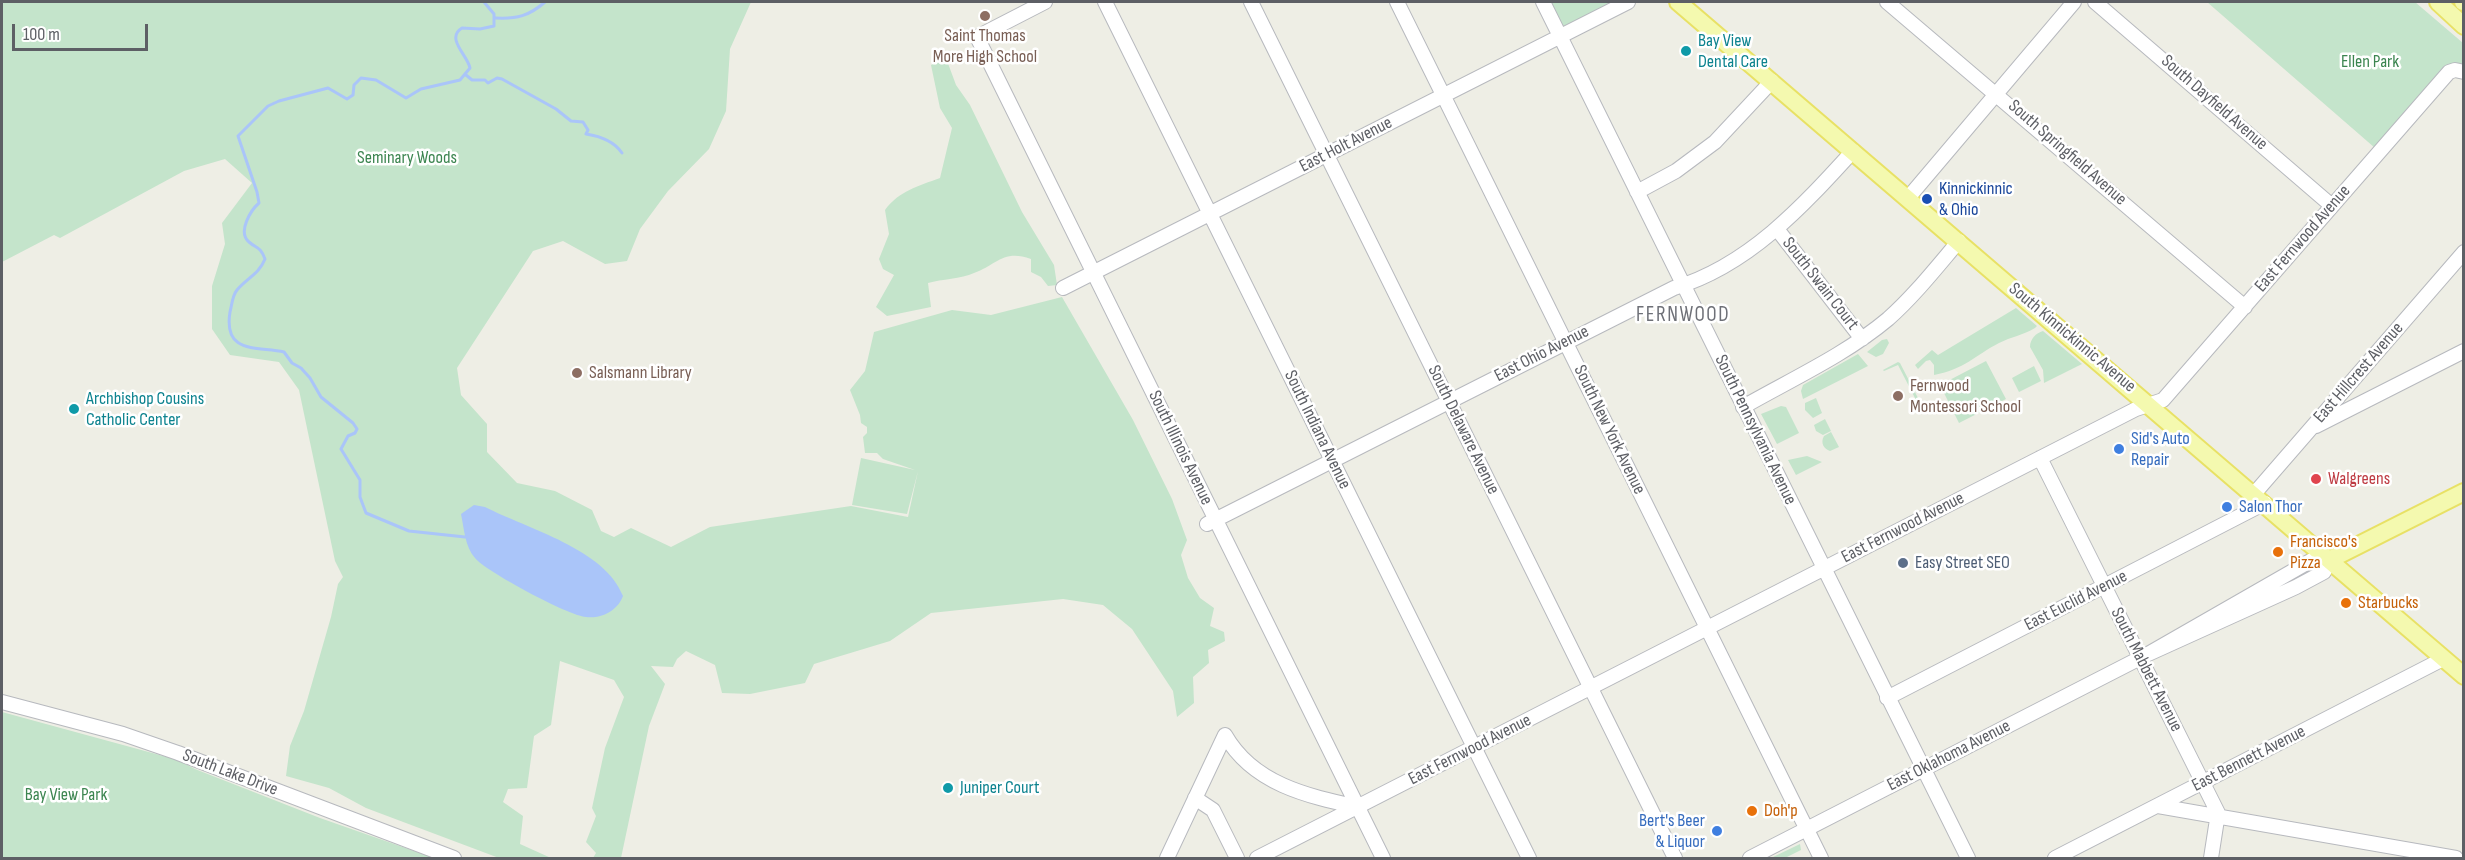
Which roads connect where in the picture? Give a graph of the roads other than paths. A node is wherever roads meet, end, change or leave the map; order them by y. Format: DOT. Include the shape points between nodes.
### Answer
graph roads {
  1 [pos="1045,2"];
  2 [pos="1105,2"];
  3 [pos="1251,2"];
  4 [pos="1397,2"];
  5 [pos="1543,2"];
  6 [pos="1628,2"];
  7 [pos="1678,2"];
  8 [pos="1887,2"];
  9 [pos="2074,2"];
  10 [pos="2095,2"];
  11 [pos="2438,2"];
  12 [pos="2463,26"];
  13 [pos="1561,36"];
  14 [pos="2463,72"];
  15 [pos="1772,81"];
  16 [pos="1996,92"];
  17 [pos="1443,96"];
  18 [pos="1853,152"];
  19 [pos="1327,155"];
  20 [pos="1637,192"];
  21 [pos="1908,198"];
  22 [pos="2332,206"];
  23 [pos="1210,214"];
  24 [pos="1777,229"];
  25 [pos="1959,242"];
  26 [pos="2463,252"];
  27 [pos="1094,274"];
  28 [pos="1683,285"];
  29 [pos="1063,288"];
  30 [pos="2245,307"];
  31 [pos="1862,339"];
  32 [pos="1566,343"];
  33 [pos="2463,351"];
  34 [pos="1450,402"];
  35 [pos="2150,404"];
  36 [pos="1743,407"];
  37 [pos="2310,429"];
  38 [pos="2040,458"];
  39 [pos="1332,461"];
  40 [pos="2463,492"];
  41 [pos="2259,499"];
  42 [pos="1211,522"];
  43 [pos="2331,559"];
  44 [pos="1823,569"];
  45 [pos="2104,587"];
  46 [pos="1707,628"];
  47 [pos="2144,656"];
  48 [pos="2444,659"];
  49 [pos="2463,676"];
  50 [pos="1591,688"];
  51 [pos="1887,698"];
  52 [pos="2,702"];
  53 [pos="1474,747"];
  54 [pos="1923,770"];
  55 [pos="2203,782"];
  56 [pos="1195,798"];
  57 [pos="2158,806"];
  58 [pos="1358,807"];
  59 [pos="2217,818"];
  60 [pos="1807,829"];
  61 [pos="454,858"];
  62 [pos="1167,858"];
  63 [pos="1237,858"];
  64 [pos="1257,858"];
  65 [pos="1383,858"];
  66 [pos="1529,858"];
  67 [pos="1675,858"];
  68 [pos="1750,858"];
  69 [pos="1821,858"];
  70 [pos="1968,858"];
  71 [pos="2055,858"];
  72 [pos="2211,858"];
  73 [pos="2456,858"];
  1 -- 27 [label="street, South Illinois Avenue" via="977,37"];
  2 -- 23 [label="street, South Indiana Avenue"];
  3 -- 19 [label="street, South Delaware Avenue"];
  4 -- 17 [label="street, South New York Avenue"];
  5 -- 13 [label="street, South Pennsylvania Avenue"];
  6 -- 13 [label="street, East Holt Avenue"];
  7 -- 15 [label="main road, South Kinnickinnic Avenue"];
  8 -- 16 [label="street, South Springfield Avenue"];
  9 -- 16 [label="street"];
  10 -- 22 [label="street, South Dayfield Avenue"];
  11 -- 12 [label="main road"];
  13 -- 17 [label="street, East Holt Avenue"];
  13 -- 20 [label="street, South Pennsylvania Avenue"];
  14 -- 22 [label="street, East Fernwood Avenue" via="2449,72"];
  15 -- 18 [label="main road, South Kinnickinnic Avenue"];
  15 -- 20 [label="street" via="1715,142 1676,171"];
  16 -- 21 [label="street"];
  16 -- 30 [label="street, South Springfield Avenue"];
  17 -- 19 [label="street, East Holt Avenue"];
  17 -- 32 [label="street, South New York Avenue"];
  18 -- 21 [label="main road, South Kinnickinnic Avenue"];
  18 -- 24 [label="street, East Ohio Avenue"];
  19 -- 23 [label="street, East Holt Avenue"];
  19 -- 34 [label="street, South Delaware Avenue"];
  20 -- 28 [label="street, South Pennsylvania Avenue"];
  21 -- 25 [label="main road, South Kinnickinnic Avenue"];
  22 -- 30 [label="street, East Fernwood Avenue"];
  23 -- 27 [label="street, East Holt Avenue"];
  23 -- 39 [label="street, South Indiana Avenue"];
  24 -- 28 [label="street, East Ohio Avenue" via="1717,270"];
  24 -- 31 [label="street, South Swain Court"];
  25 -- 31 [label="street" via="1913,294"];
  25 -- 35 [label="main road, South Kinnickinnic Avenue"];
  26 -- 37 [label="street, East Hillcrest Avenue"];
  27 -- 29 [label="street, East Holt Avenue"];
  27 -- 42 [label="street, South Illinois Avenue"];
  28 -- 32 [label="street, East Ohio Avenue"];
  28 -- 36 [label="street, South Pennsylvania Avenue"];
  30 -- 35 [label="street, East Fernwood Avenue" via="2163,400"];
  31 -- 36 [label="street"];
  32 -- 34 [label="street, East Ohio Avenue"];
  32 -- 46 [label="street, South New York Avenue"];
  33 -- 37 [label="street"];
  34 -- 39 [label="street, East Ohio Avenue"];
  34 -- 50 [label="street, South Delaware Avenue"];
  35 -- 38 [label="street, East Fernwood Avenue"];
  35 -- 41 [label="main road, South Kinnickinnic Avenue"];
  36 -- 44 [label="street, South Pennsylvania Avenue"];
  37 -- 41 [label="street, East Hillcrest Avenue"];
  38 -- 44 [label="street, East Fernwood Avenue"];
  38 -- 45 [label="street, South Mabbett Avenue"];
  39 -- 42 [label="street, East Ohio Avenue"];
  39 -- 53 [label="street, South Indiana Avenue"];
  40 -- 43 [label="main road, East Oklahoma Avenue"];
  41 -- 43 [label="main road, South Kinnickinnic Avenue"];
  41 -- 45 [label="street, East Euclid Avenue"];
  42 -- 58 [label="street, South Illinois Avenue"];
  43 -- 47 [label="street, East Oklahoma Avenue" via="2324,572 2306,582"];
  43 -- 48 [label="main road, South Kinnickinnic Avenue"];
  44 -- 46 [label="street, East Fernwood Avenue"];
  44 -- 51 [label="street, South Pennsylvania Avenue"];
  45 -- 47 [label="street, South Mabbett Avenue"];
  45 -- 51 [label="street, East Euclid Avenue"];
  46 -- 50 [label="street, East Fernwood Avenue"];
  46 -- 60 [label="street, South New York Avenue"];
  47 -- 54 [label="street, East Oklahoma Avenue"];
  47 -- 55 [label="street, South Mabbett Avenue"];
  48 -- 49 [label="main road, South Kinnickinnic Avenue"];
  48 -- 55 [label="street, East Bennett Avenue"];
  50 -- 53 [label="street, East Fernwood Avenue"];
  50 -- 67 [label="street, South Delaware Avenue"];
  51 -- 54 [label="street, South Pennsylvania Avenue"];
  52 -- 61 [label="street, South Lake Drive" via="123,734"];
  53 -- 58 [label="street, East Fernwood Avenue"];
  53 -- 66 [label="street, South Indiana Avenue"];
  54 -- 60 [label="street, East Oklahoma Avenue"];
  54 -- 70 [label="street, South Pennsylvania Avenue"];
  55 -- 57 [label="street, East Bennett Avenue"];
  55 -- 59 [label="street, South Mabbett Avenue"];
  56 -- 58 [label="street" via="1225,735 1246,763 1273,781 1292,790"];
  56 -- 62 [label="street"];
  56 -- 63 [label="street" via="1213,810"];
  57 -- 59 [label="street"];
  57 -- 71 [label="street, East Bennett Avenue"];
  58 -- 64 [label="street, East Fernwood Avenue"];
  58 -- 65 [label="street, South Illinois Avenue"];
  59 -- 72 [label="street"];
  59 -- 73 [label="street"];
  60 -- 68 [label="street, East Oklahoma Avenue"];
  60 -- 69 [label="street, South New York Avenue"];
}
